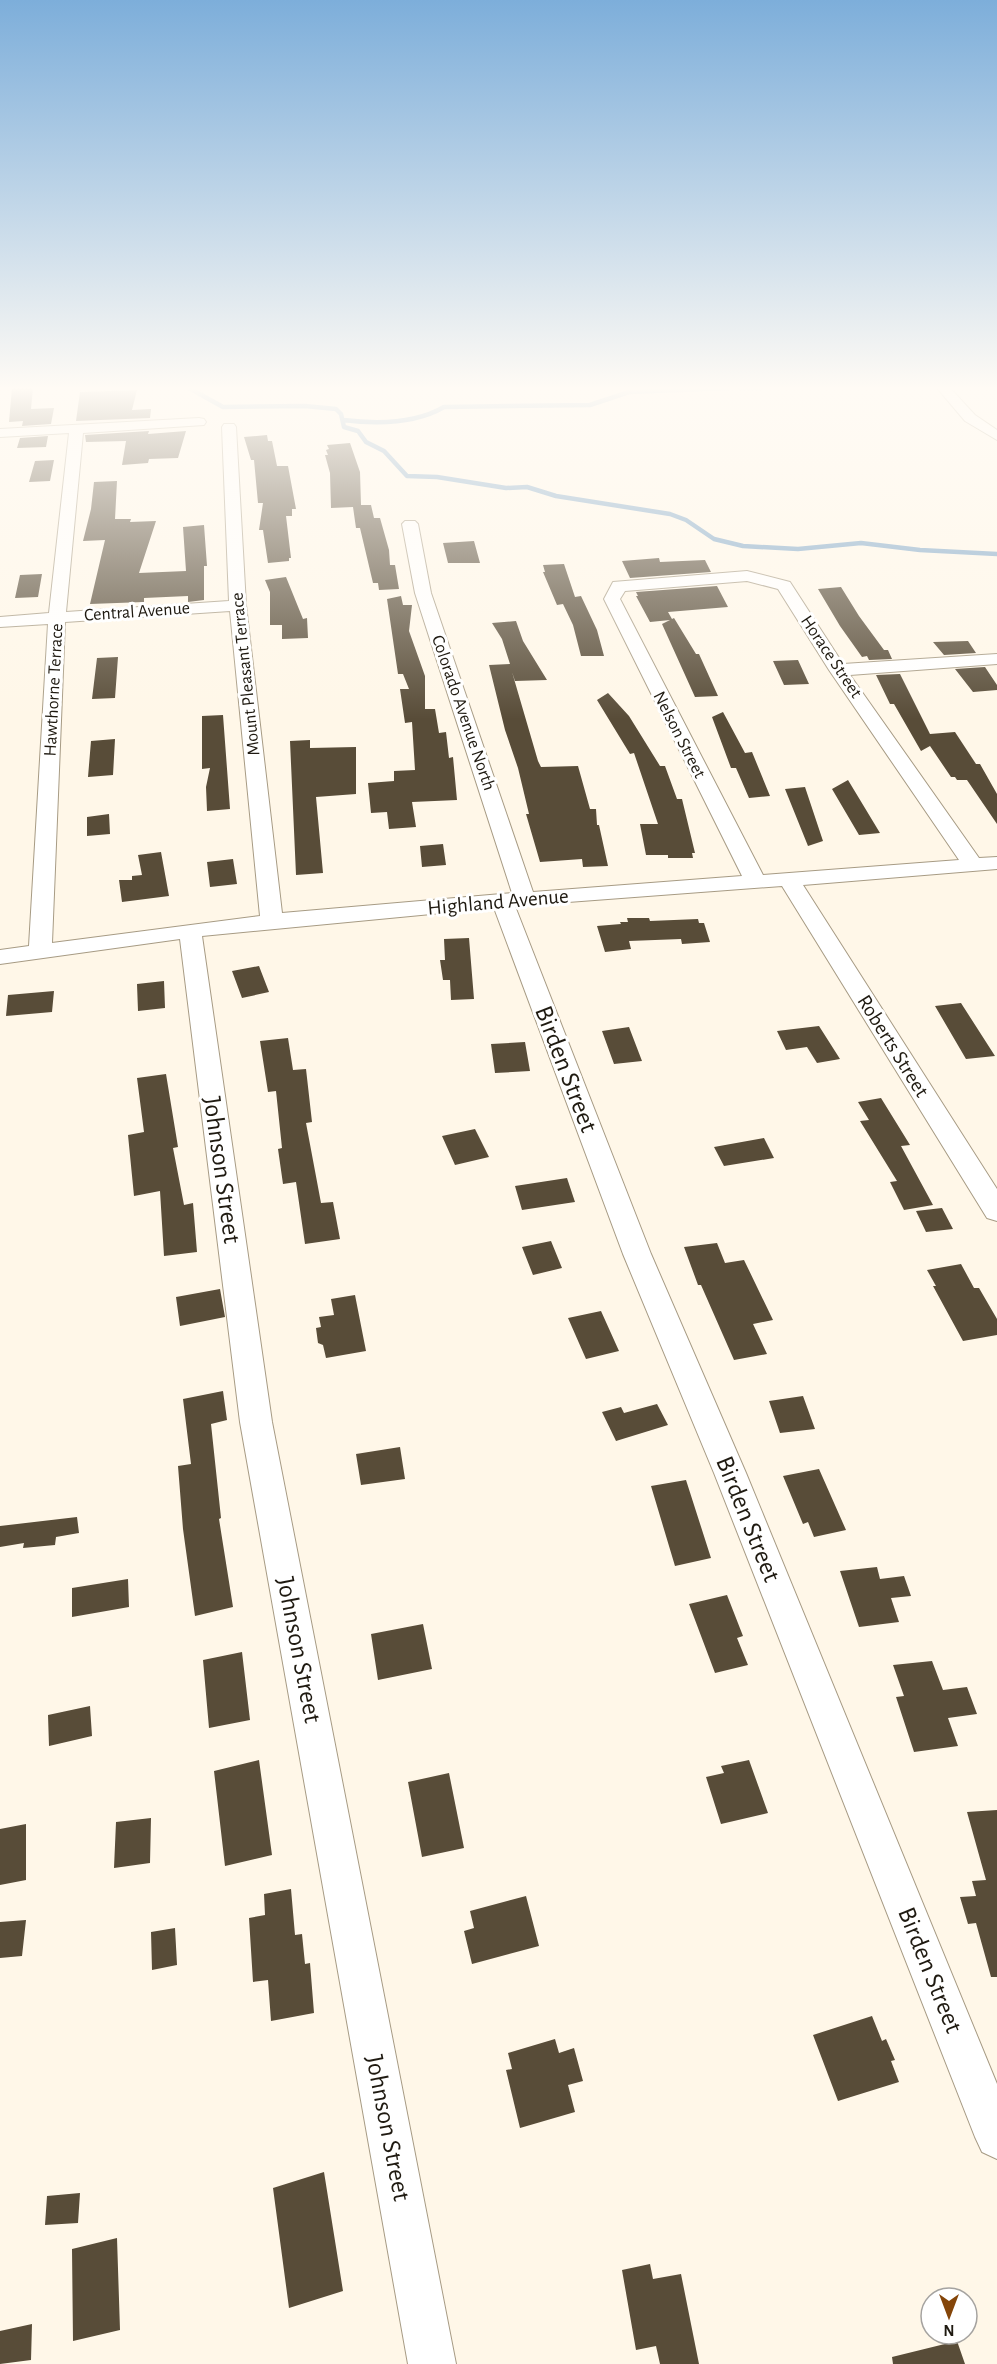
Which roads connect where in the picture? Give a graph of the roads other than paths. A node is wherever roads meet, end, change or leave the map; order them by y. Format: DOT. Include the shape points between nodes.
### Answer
graph roads {
  1 [pos="69,498"];
  2 [pos="232,498"];
  3 [pos="410,524"];
  4 [pos="619,586"];
  5 [pos="238,605"];
  6 [pos="57,618"];
  7 [pos="0,622"];
  8 [pos="997,659"];
  9 [pos="838,670"];
  10 [pos="989,867"];
  11 [pos="790,881"];
  12 [pos="756,883"];
  13 [pos="514,900"];
  14 [pos="272,921"];
  15 [pos="190,932"];
  16 [pos="40,952"];
  17 [pos="0,957"];
  18 [pos="997,1211"];
  19 [pos="997,2137"];
  20 [pos="432,2364"];
  1 -- 6 [label="street, Hawthorne Terrace"];
  2 -- 5 [label="street, Mount Pleasant Terrace"];
  3 -- 13 [label="street, Colorado Avenue North" via="423,593"];
  4 -- 9 [label="street, Horace Street" via="747,576 784,586"];
  4 -- 12 [label="street, Nelson Street" via="612,599"];
  5 -- 6 [label="street, Central Avenue"];
  5 -- 14 [label="street, Mount Pleasant Terrace"];
  6 -- 7 [label="street, Central Avenue"];
  6 -- 16 [label="street, Hawthorne Terrace"];
  8 -- 9 [label="street"];
  9 -- 10 [label="street, Horace Street"];
  10 -- 11 [label="street, Highland Avenue"];
  11 -- 12 [label="street, Highland Avenue"];
  11 -- 18 [label="street, Roberts Street"];
  12 -- 13 [label="street, Highland Avenue"];
  13 -- 14 [label="street, Highland Avenue"];
  13 -- 19 [label="street, Birden Street" via="637,1254"];
  14 -- 15 [label="street, Highland Avenue"];
  15 -- 16 [label="street, Highland Avenue"];
  15 -- 20 [label="street, Johnson Street" via="256,1422"];
  16 -- 17 [label="street, Highland Avenue"];
}
